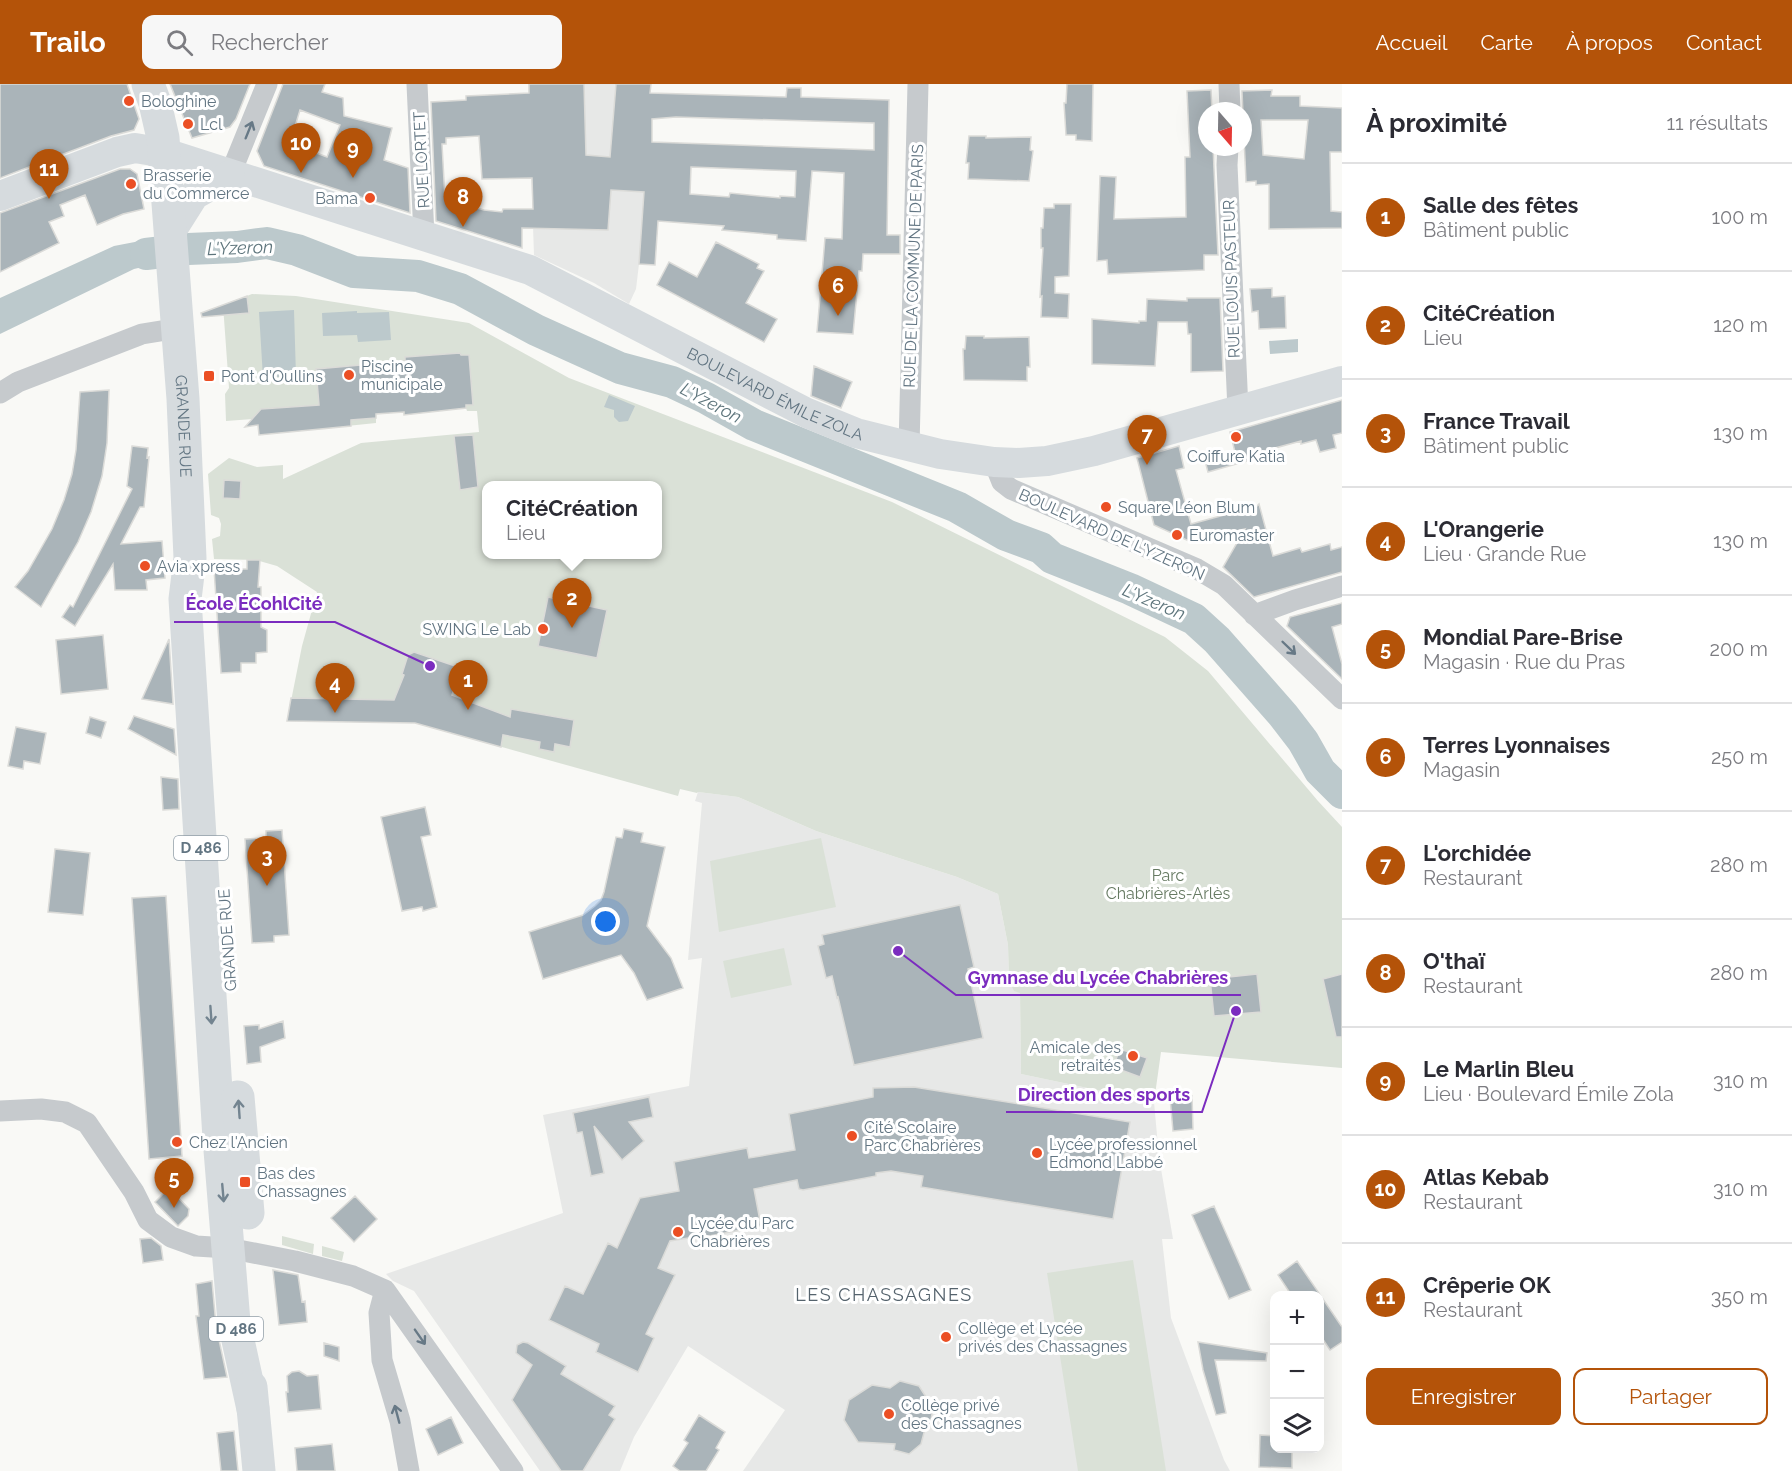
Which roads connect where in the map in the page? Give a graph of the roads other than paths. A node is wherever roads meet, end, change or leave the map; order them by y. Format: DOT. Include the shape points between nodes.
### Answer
graph roads {
  1 [pos="148,84"];
  2 [pos="267,84"];
  3 [pos="417,84"];
  4 [pos="918,84"];
  5 [pos="1229,84"];
  6 [pos="1230,102"];
  7 [pos="165,153"];
  8 [pos="1228,156"];
  9 [pos="230,175"];
  10 [pos="0,196"];
  11 [pos="179,197"];
  12 [pos="424,236"];
  13 [pos="179,328"];
  14 [pos="1342,381"];
  15 [pos="0,393"];
  16 [pos="1238,410"];
  17 [pos="909,447"];
  18 [pos="994,462"];
  19 [pos="1342,586"];
  20 [pos="1254,615"];
  21 [pos="1342,699"];
  22 [pos="0,1111"];
  23 [pos="238,1250"];
  24 [pos="386,1290"];
  25 [pos="259,1471"];
  26 [pos="409,1471"];
  27 [pos="513,1471"];
  1 -- 7 [label="main road, D 486"];
  9 -- 2 [label="street, one-way"];
  3 -- 12 [label="street, RUE LORTET"];
  4 -- 17 [label="street, RUE DE LA COMMUNE DE PARIS"];
  5 -- 6 [label="street"];
  7 -- 9 [label="main road, BOULEVARD ÉMILE ZOLA"];
  7 -- 10 [label="main road, BOULEVARD ÉMILE ZOLA" via="135,148 117,152"];
  7 -- 11 [label="main road, D 486"];
  8 -- 16 [label="street, RUE LOUIS PASTEUR"];
  9 -- 11 [label="main road"];
  9 -- 12 [label="main road, BOULEVARD ÉMILE ZOLA"];
  11 -- 13 [label="main road, GRANDE RUE / D 486" via="170,233"];
  12 -- 17 [label="main road, BOULEVARD ÉMILE ZOLA" via="530,270 787,404 856,433"];
  13 -- 15 [label="street" via="142,334 18,382"];
  13 -- 23 [label="main road, GRANDE RUE / D 486" via="190,558 202,595"];
  14 -- 16 [label="main road, BOULEVARD ÉMILE ZOLA"];
  16 -- 18 [label="main road, BOULEVARD ÉMILE ZOLA" via="1094,451 1056,459"];
  17 -- 18 [label="main road, BOULEVARD ÉMILE ZOLA"];
  18 -- 20 [label="street, BOULEVARD DE L'YZERON" via="1002,482 1011,489 1197,569 1224,585"];
  19 -- 20 [label="street"];
  20 -- 21 [label="street, BOULEVARD DE L'YZERON, one-way"];
  22 -- 23 [label="street" via="65,1112 87,1123 134,1192 148,1220 171,1237 205,1247"];
  23 -- 24 [label="street" via="353,1276"];
  23 -- 25 [label="main road, D 486"];
  26 -- 24 [label="street, one-way" via="400,1421 382,1360 379,1313"];
  24 -- 27 [label="street, one-way"];
}
